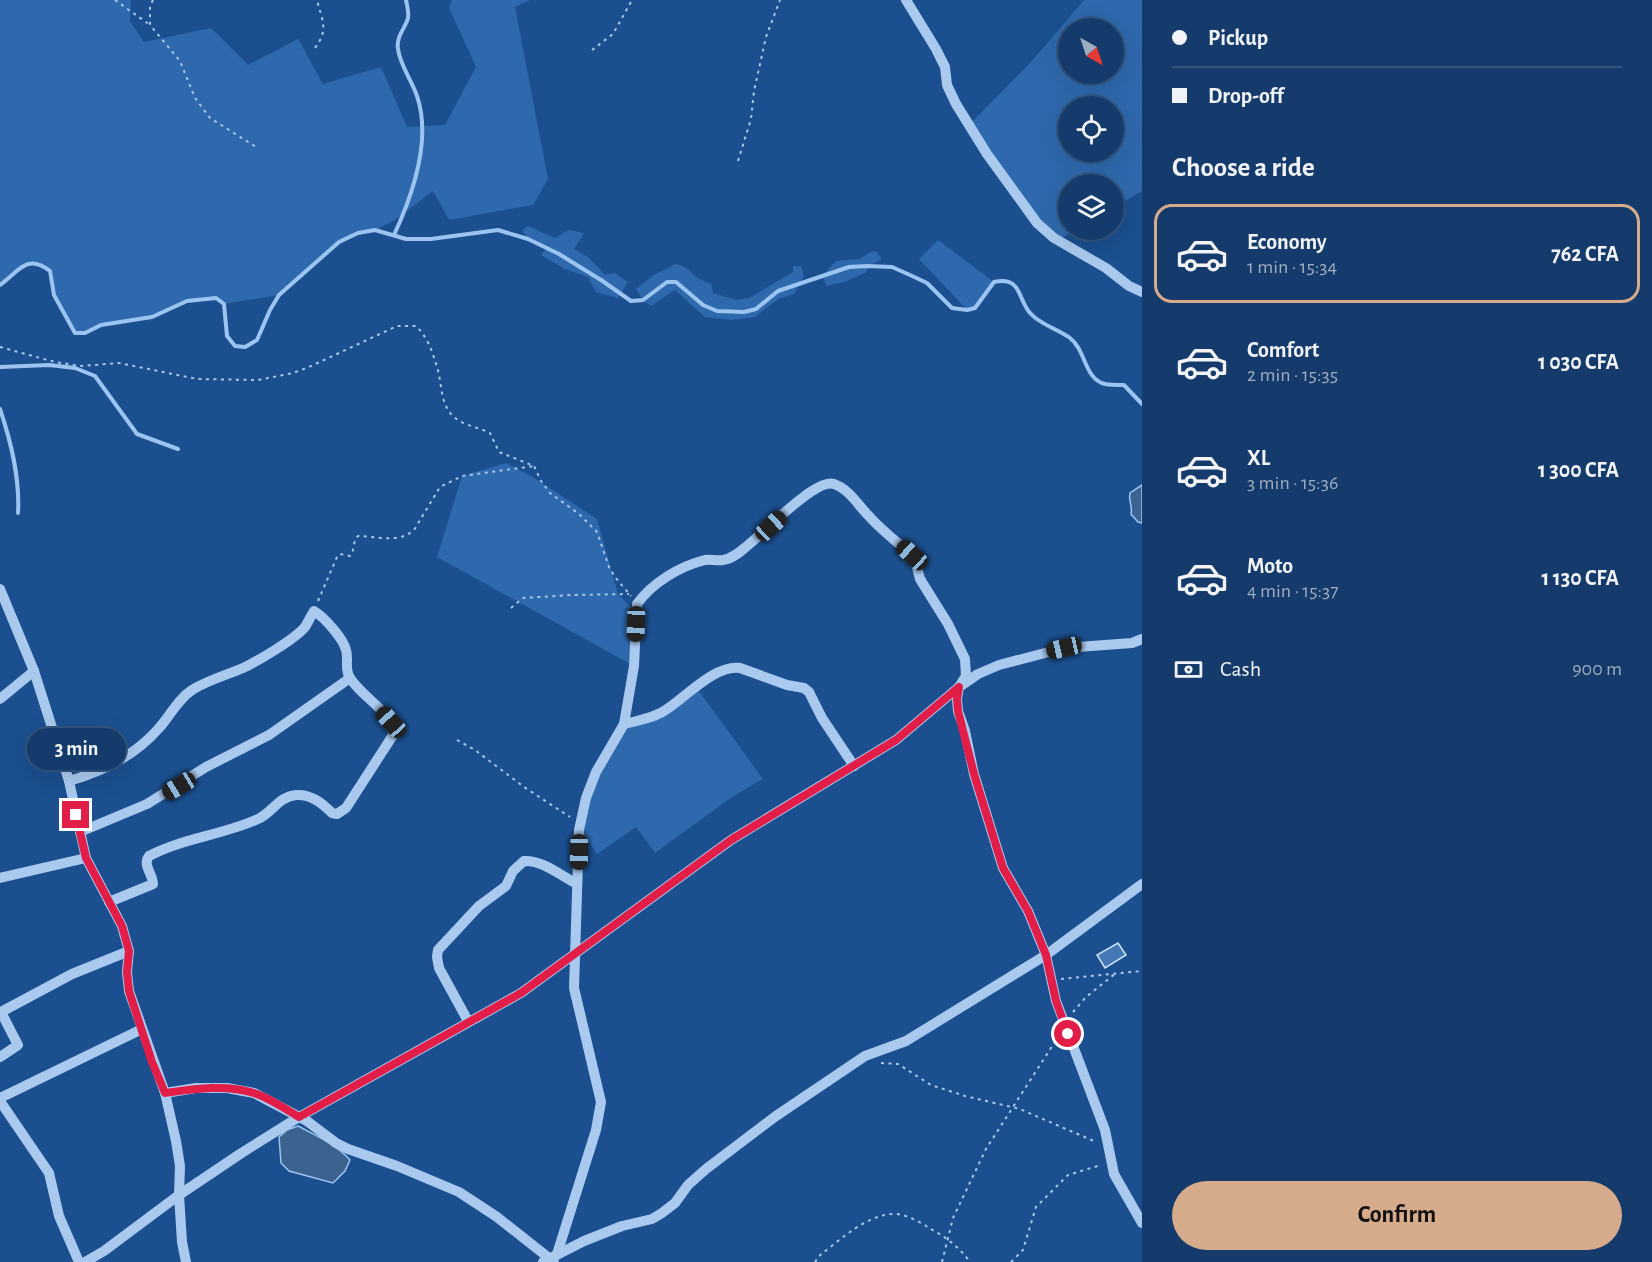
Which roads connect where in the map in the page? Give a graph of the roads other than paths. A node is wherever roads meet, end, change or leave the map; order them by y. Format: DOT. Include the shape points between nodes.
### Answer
graph roads {
  1 [pos="906,0"];
  2 [pos="1142,292"];
  3 [pos="0,589"];
  4 [pos="1142,639"];
  5 [pos="34,671"];
  6 [pos="350,678"];
  7 [pos="959,687"];
  8 [pos="0,699"];
  9 [pos="624,724"];
  10 [pos="854,766"];
  11 [pos="69,781"];
  12 [pos="80,832"];
  13 [pos="86,858"];
  14 [pos="0,878"];
  15 [pos="577,884"];
  16 [pos="1142,884"];
  17 [pos="109,902"];
  18 [pos="129,951"];
  19 [pos="576,954"];
  20 [pos="1046,955"];
  21 [pos="1,1012"];
  22 [pos="468,1021"];
  23 [pos="142,1029"];
  24 [pos="0,1057"];
  25 [pos="165,1093"];
  26 [pos="0,1100"];
  27 [pos="299,1117"];
  28 [pos="179,1195"];
  29 [pos="1142,1223"];
  30 [pos="551,1259"];
  31 [pos="79,1262"];
  32 [pos="85,1262"];
  33 [pos="186,1262"];
  1 -- 2 [label="street" via="945,67 947,86 956,104 1037,223 1054,238"];
  3 -- 5 [label="street"];
  4 -- 7 [label="street" via="1034,655 999,665"];
  5 -- 8 [label="street"];
  5 -- 11 [label="street"];
  6 -- 11 [label="street" via="342,642 330,624 314,611 304,628 275,649 183,697 158,730 126,757"];
  6 -- 12 [label="street" via="269,735 206,767 147,804"];
  6 -- 17 [label="street" via="391,722 395,732 346,808 337,814 308,796 285,798 258,819 149,856 146,865 153,879 151,886"];
  7 -- 9 [label="street" via="966,676 965,658 920,579 915,560 853,498 833,484 818,487 798,500 737,554 691,564 668,576 637,604 634,666"];
  7 -- 10 [label="street" via="896,740"];
  7 -- 20 [label="street" via="958,711 1003,868 1028,911"];
  9 -- 10 [label="street" via="663,712 696,686 733,667 809,692"];
  9 -- 15 [label="street" via="596,772 580,824"];
  10 -- 19 [label="street" via="731,840"];
  11 -- 12 [label="street"];
  12 -- 13 [label="street"];
  13 -- 14 [label="street"];
  13 -- 17 [label="street"];
  15 -- 19 [label="street"];
  15 -- 22 [label="street" via="541,864 524,861 513,871 506,886 479,906 438,950 439,968"];
  16 -- 20 [label="street"];
  17 -- 18 [label="street"];
  18 -- 21 [label="street" via="72,974"];
  18 -- 23 [label="street" via="129,991"];
  19 -- 22 [label="street" via="521,993"];
  19 -- 30 [label="street" via="574,988 601,1102 596,1130"];
  20 -- 29 [label="street" via="1064,1021 1095,1101 1114,1174"];
  20 -- 30 [label="street" via="906,1041 865,1056 706,1169 662,1213 622,1226"];
  21 -- 24 [label="street" via="18,1045"];
  22 -- 27 [label="street"];
  23 -- 25 [label="street"];
  23 -- 26 [label="street"];
  25 -- 27 [label="street" via="207,1088 245,1091"];
  25 -- 28 [label="street" via="180,1166"];
  26 -- 31 [label="street" via="49,1173 59,1216"];
  27 -- 28 [label="street"];
  27 -- 30 [label="street" via="348,1149 459,1192"];
  28 -- 32 [label="street"];
  28 -- 33 [label="street"];
}
